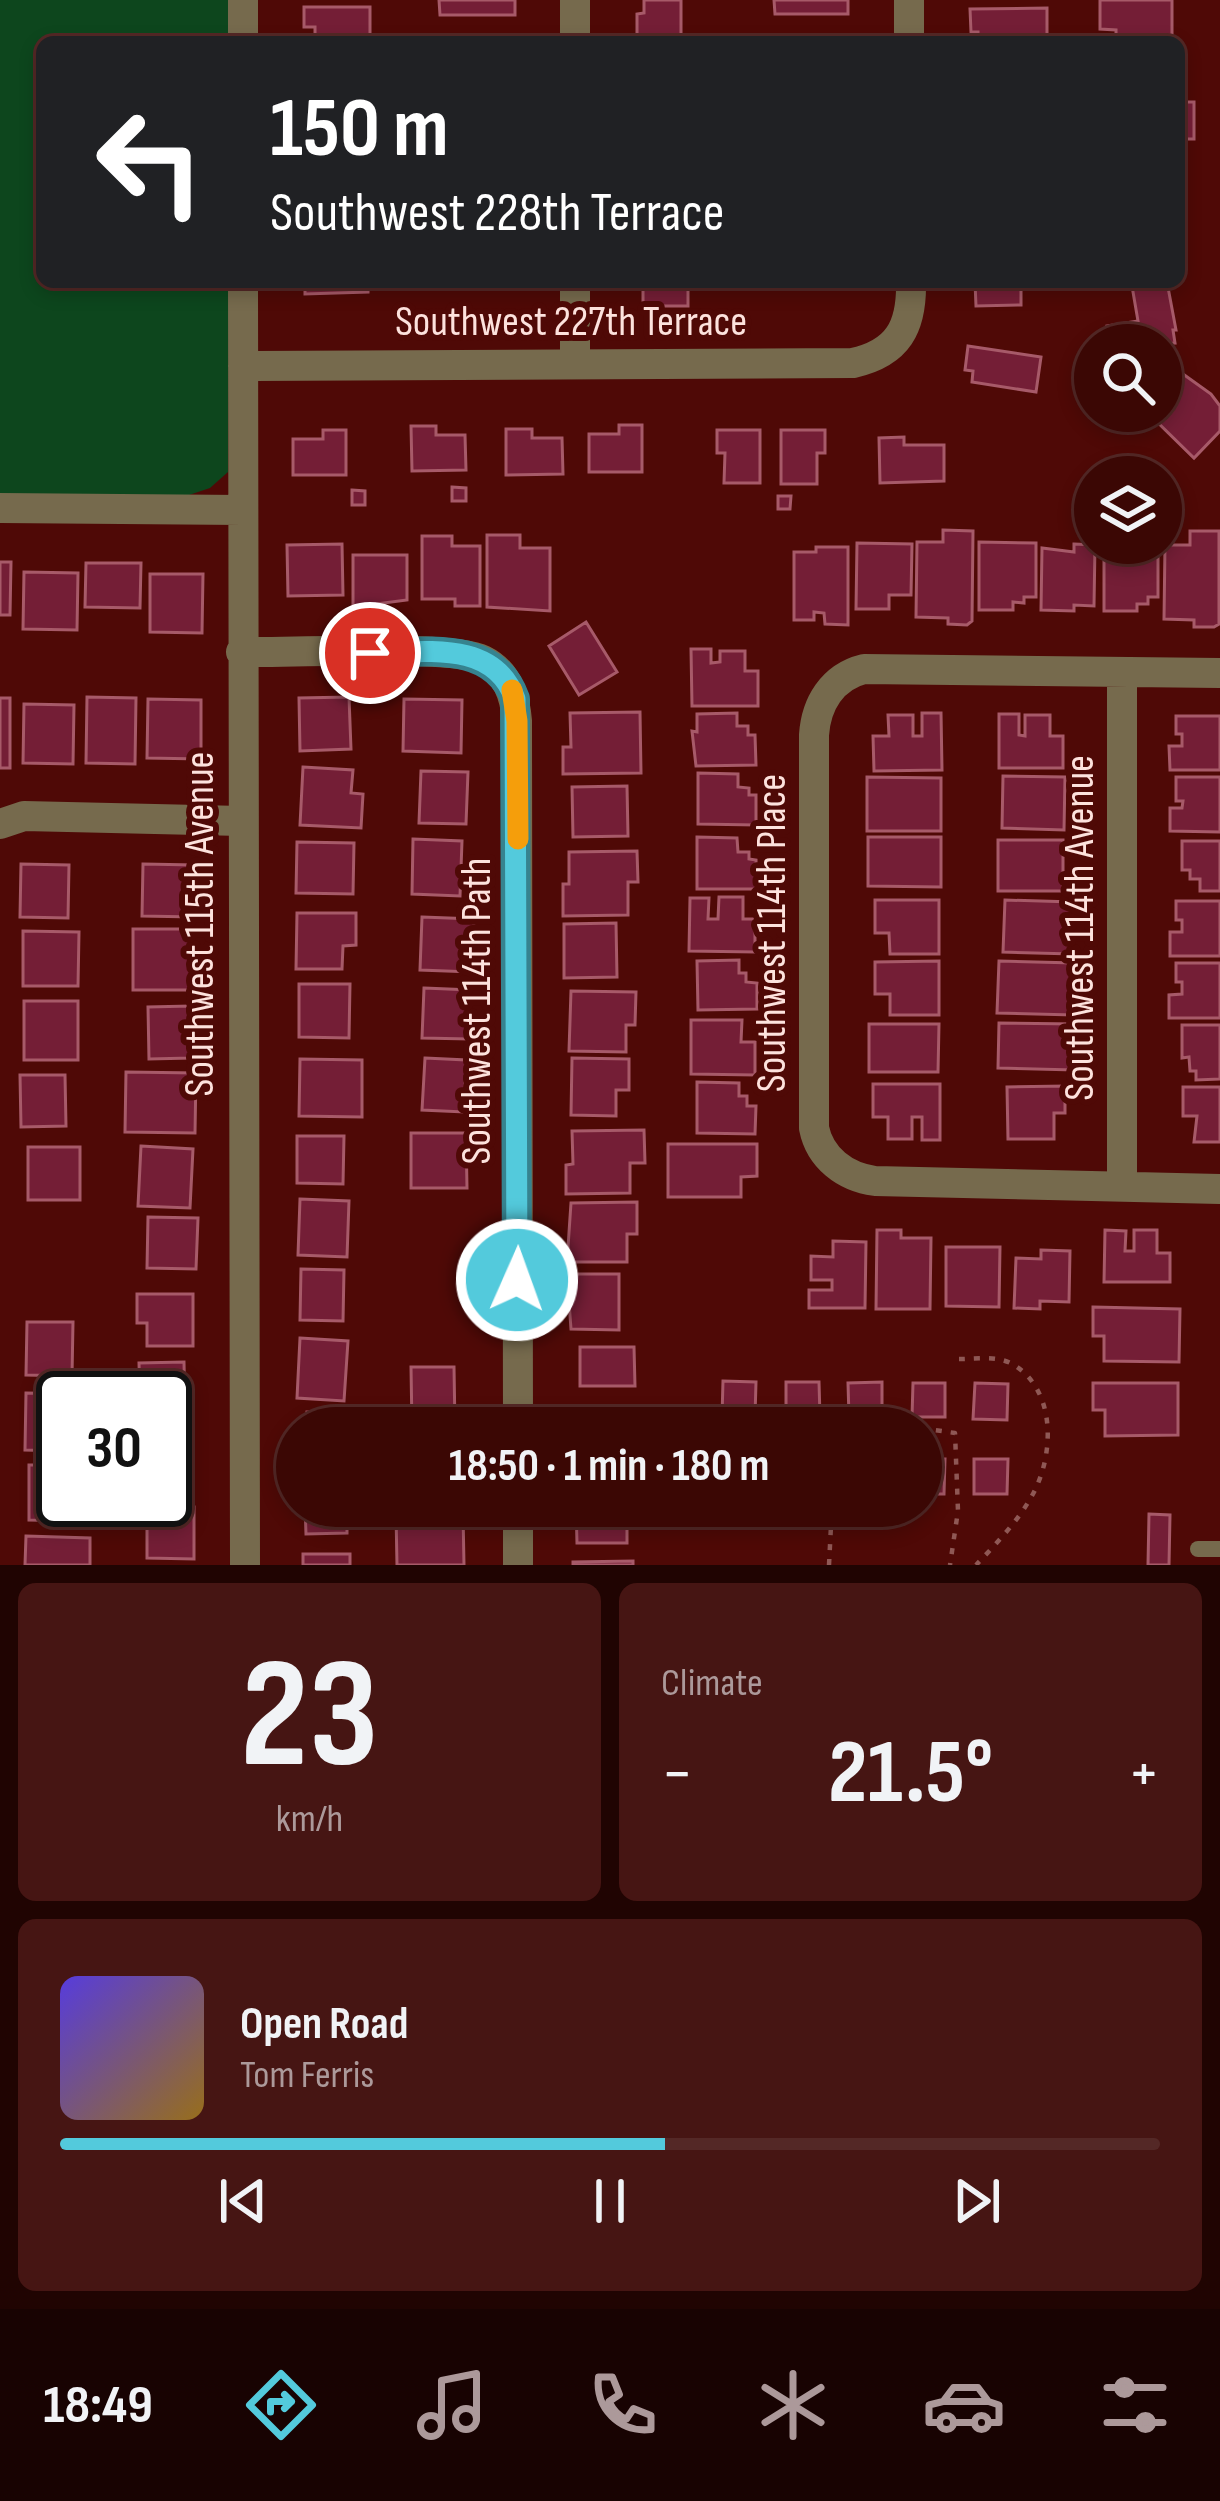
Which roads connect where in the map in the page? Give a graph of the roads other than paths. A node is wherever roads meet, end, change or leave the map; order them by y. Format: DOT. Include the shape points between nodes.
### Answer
graph roads {
  1 [pos="243,0"];
  2 [pos="575,0"];
  3 [pos="909,0"];
  4 [pos="243,36"];
  5 [pos="575,36"];
  6 [pos="909,36"];
  7 [pos="243,288"];
  8 [pos="575,288"];
  9 [pos="911,288"];
  10 [pos="575,362"];
  11 [pos="242,366"];
  12 [pos="0,508"];
  13 [pos="242,510"];
  14 [pos="241,652"];
  15 [pos="1122,672"];
  16 [pos="1220,673"];
  17 [pos="242,820"];
  18 [pos="0,824"];
  19 [pos="1122,1185"];
  20 [pos="1220,1189"];
  21 [pos="518,1407"];
  22 [pos="518,1527"];
  23 [pos="1198,1549"];
  24 [pos="1220,1549"];
  25 [pos="245,1565"];
  26 [pos="518,1565"];
  1 -- 4 [label="street"];
  2 -- 5 [label="street"];
  3 -- 6 [label="street"];
  7 -- 11 [label="street, Southwest 115th Avenue"];
  8 -- 10 [label="street"];
  9 -- 10 [label="street, Southwest 227th Terrace" via="908,323 896,345 853,363"];
  10 -- 11 [label="street, Southwest 227th Terrace"];
  11 -- 13 [label="street, Southwest 115th Avenue"];
  12 -- 13 [label="street"];
  13 -- 14 [label="street, Southwest 115th Avenue"];
  14 -- 17 [label="street, Southwest 115th Avenue"];
  14 -- 21 [label="street, Southwest 114th Path" via="464,653 499,671 513,692"];
  15 -- 16 [label="street"];
  15 -- 19 [label="street, Southwest 114th Avenue"];
  15 -- 19 [label="street, Southwest 114th Place" via="864,669 820,705 814,735 819,1146 852,1174 875,1181"];
  17 -- 18 [label="street" via="24,816"];
  17 -- 25 [label="street, Southwest 115th Avenue"];
  19 -- 20 [label="street"];
  22 -- 26 [label="street"];
  23 -- 24 [label="lane"];
}
